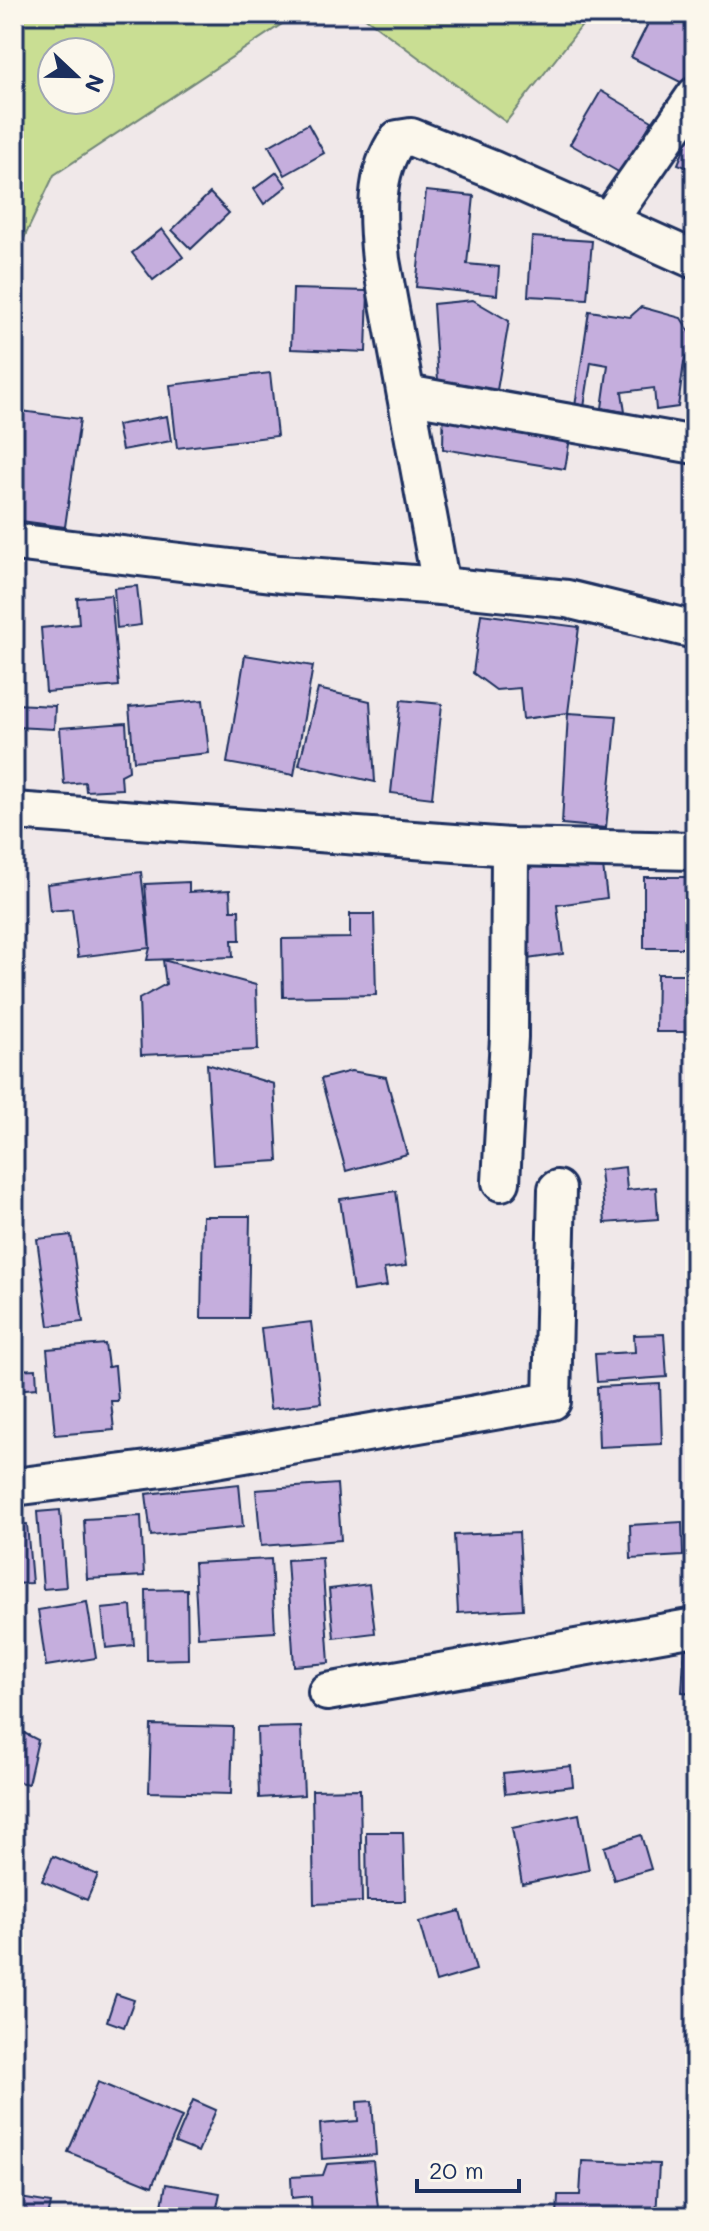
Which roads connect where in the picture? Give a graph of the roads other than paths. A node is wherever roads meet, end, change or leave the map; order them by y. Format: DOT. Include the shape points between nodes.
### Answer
graph roads {
  1 [pos="695,96"];
  2 [pos="609,220"];
  3 [pos="695,260"];
  4 [pos="406,394"];
  5 [pos="695,445"];
  6 [pos="14,542"];
  7 [pos="441,586"];
  8 [pos="695,630"];
  9 [pos="14,811"];
  10 [pos="510,847"];
  11 [pos="695,851"];
  12 [pos="501,1182"];
  13 [pos="557,1189"];
  14 [pos="14,1487"];
  15 [pos="695,1627"];
  16 [pos="327,1692"];
  1 -- 2 [label="street"];
  2 -- 3 [label="street"];
  2 -- 4 [label="street" via="411,137 398,139 388,152 376,211"];
  4 -- 5 [label="street"];
  4 -- 7 [label="street"];
  6 -- 7 [label="street" via="280,574"];
  7 -- 8 [label="street" via="567,599"];
  9 -- 10 [label="street"];
  10 -- 11 [label="street"];
  10 -- 12 [label="street" via="509,1037"];
  13 -- 14 [label="street" via="552,1401 163,1468"];
  15 -- 16 [label="street"];
}
